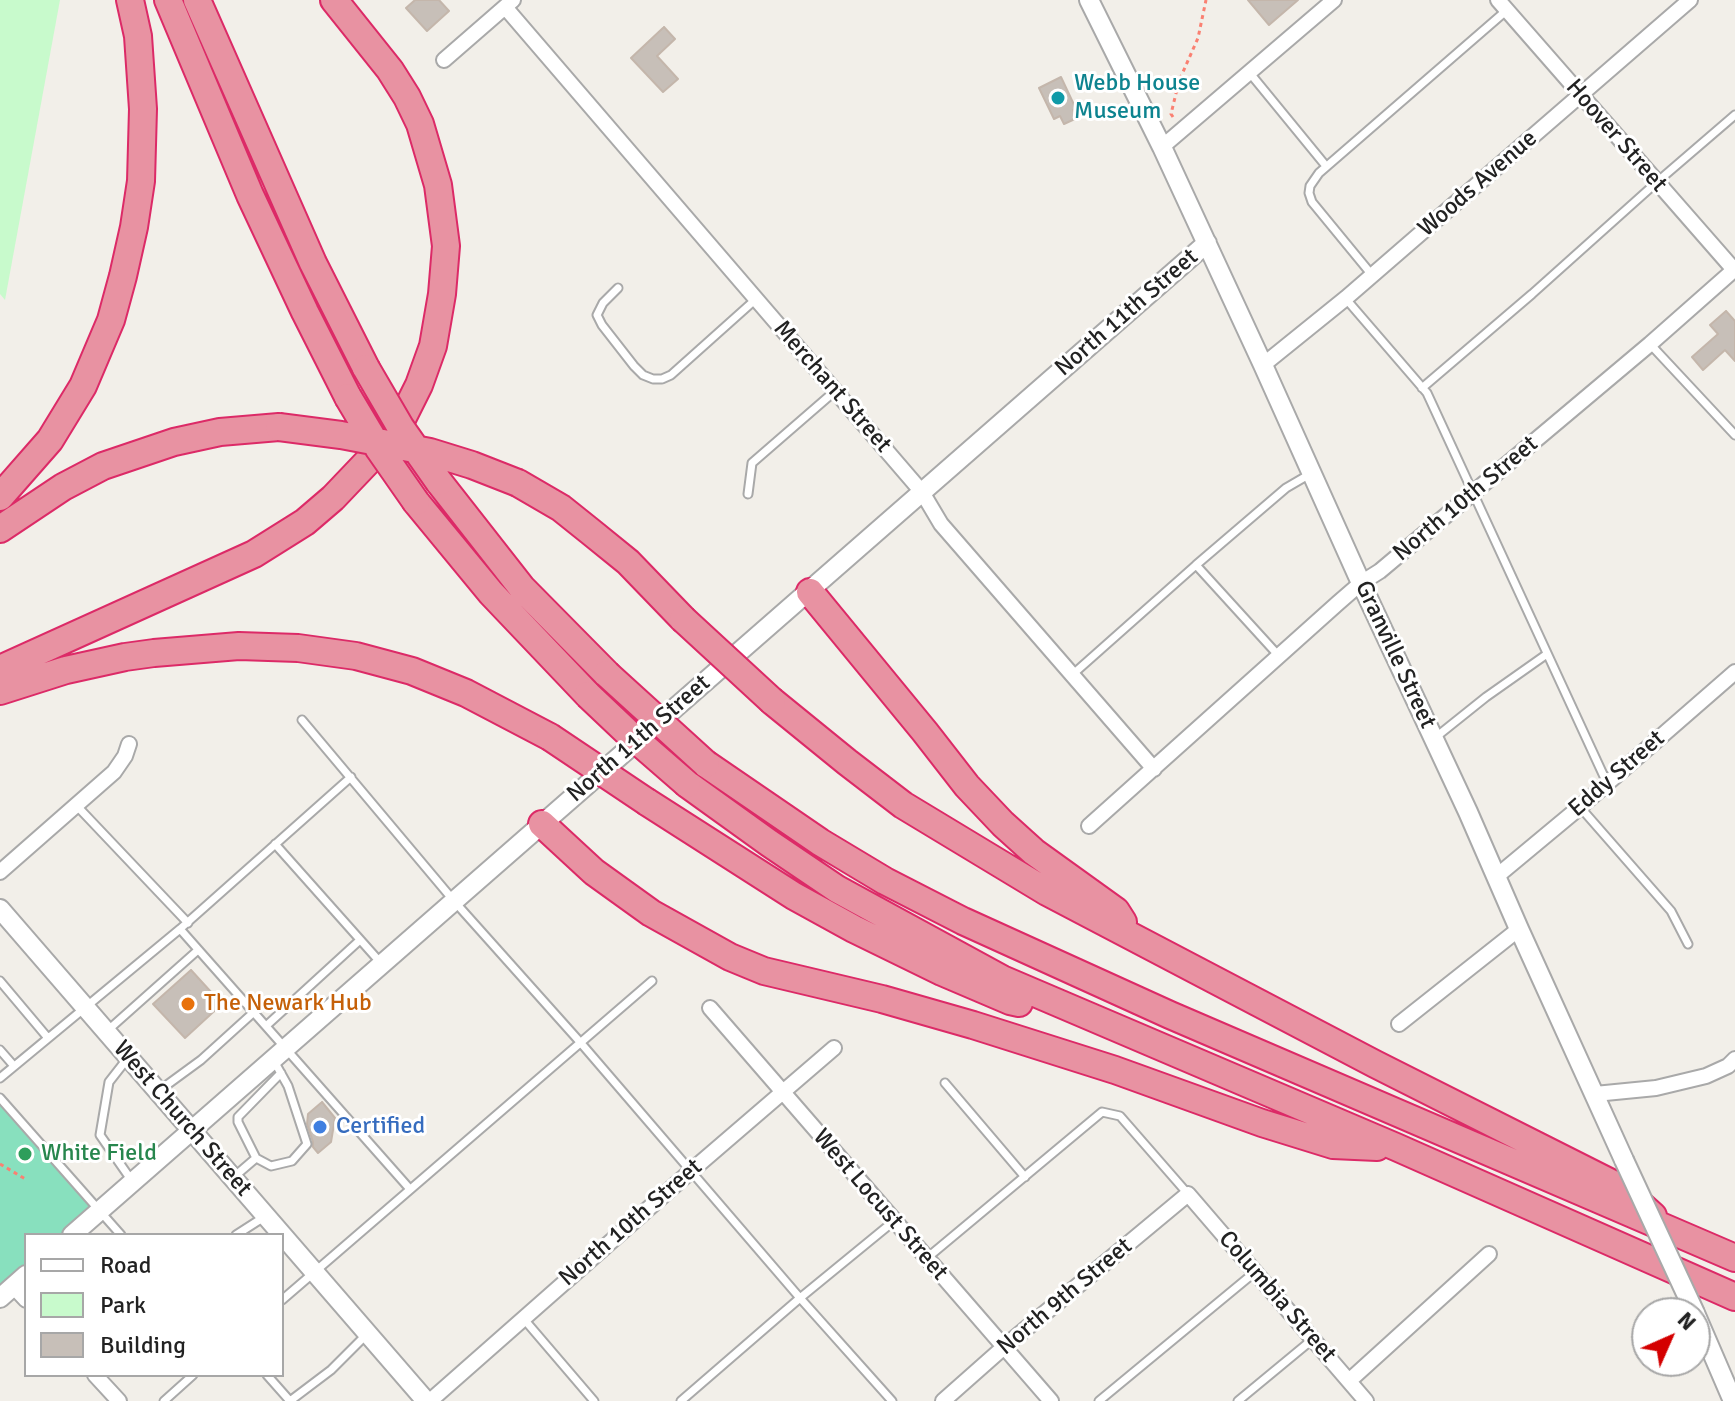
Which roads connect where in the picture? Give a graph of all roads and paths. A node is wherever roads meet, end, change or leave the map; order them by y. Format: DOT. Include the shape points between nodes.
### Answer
graph roads {
  1 [pos="130,0"];
  2 [pos="168,0"];
  3 [pos="197,0"];
  4 [pos="334,0"];
  5 [pos="1089,0"];
  6 [pos="1206,0"];
  7 [pos="1334,0"];
  8 [pos="1690,0"];
  9 [pos="509,4"];
  10 [pos="1503,5"];
  11 [pos="444,60"];
  12 [pos="1249,72"];
  13 [pos="1580,95"];
  14 [pos="1735,115"];
  15 [pos="1179,132"];
  16 [pos="1162,147"];
  17 [pos="1326,166"];
  18 [pos="1657,182"];
  19 [pos="1207,243"];
  20 [pos="1735,269"];
  21 [pos="1372,275"];
  22 [pos="618,288"];
  23 [pos="1346,298"];
  24 [pos="756,299"];
  25 [pos="1650,344"];
  26 [pos="1263,365"];
  27 [pos="1422,388"];
  28 [pos="835,391"];
  29 [pos="1735,435"];
  30 [pos="1312,472"];
  31 [pos="922,492"];
  32 [pos="1473,493"];
  33 [pos="748,494"];
  34 [pos="0,497"];
  35 [pos="0,529"];
  36 [pos="1196,565"];
  37 [pos="1361,583"];
  38 [pos="810,592"];
  39 [pos="1547,654"];
  40 [pos="1278,655"];
  41 [pos="0,669"];
  42 [pos="1735,672"];
  43 [pos="1072,675"];
  44 [pos="0,691"];
  45 [pos="302,720"];
  46 [pos="1434,739"];
  47 [pos="129,744"];
  48 [pos="1154,769"];
  49 [pos="351,777"];
  50 [pos="1607,783"];
  51 [pos="76,805"];
  52 [pos="1580,807"];
  53 [pos="542,824"];
  54 [pos="1089,826"];
  55 [pos="275,844"];
  56 [pos="0,872"];
  57 [pos="1497,876"];
  58 [pos="454,901"];
  59 [pos="0,909"];
  60 [pos="188,923"];
  61 [pos="180,929"];
  62 [pos="1519,929"];
  63 [pos="1134,938"];
  64 [pos="360,940"];
  65 [pos="1688,944"];
  66 [pos="198,950"];
  67 [pos="382,964"];
  68 [pos="0,981"];
  69 [pos="652,981"];
  70 [pos="85,1007"];
  71 [pos="710,1008"];
  72 [pos="254,1012"];
  73 [pos="1082,1013"];
  74 [pos="1399,1024"];
  75 [pos="266,1026"];
  76 [pos="106,1032"];
  77 [pos="48,1038"];
  78 [pos="580,1042"];
  79 [pos="834,1048"];
  80 [pos="0,1050"];
  81 [pos="128,1057"];
  82 [pos="1735,1059"];
  83 [pos="280,1060"];
  84 [pos="14,1066"];
  85 [pos="0,1078"];
  86 [pos="945,1083"];
  87 [pos="158,1091"];
  88 [pos="783,1093"];
  89 [pos="1595,1094"];
  90 [pos="0,1098"];
  91 [pos="192,1130"];
  92 [pos="1396,1147"];
  93 [pos="256,1158"];
  94 [pos="0,1164"];
  95 [pos="691,1171"];
  96 [pos="1025,1177"];
  97 [pos="233,1178"];
  98 [pos="27,1180"];
  99 [pos="132,1182"];
  100 [pos="409,1188"];
  101 [pos="1188,1194"];
  102 [pos="100,1210"];
  103 [pos="266,1216"];
  104 [pos="894,1221"];
  105 [pos="1668,1230"];
  106 [pos="74,1233"];
  107 [pos="119,1233"];
  108 [pos="239,1233"];
  109 [pos="281,1233"];
  110 [pos="284,1237"];
  111 [pos="1489,1254"];
  112 [pos="1735,1258"];
  113 [pos="927,1259"];
  114 [pos="1255,1272"];
  115 [pos="315,1273"];
  116 [pos="1688,1297"];
  117 [pos="1735,1297"];
  118 [pos="284,1298"];
  119 [pos="800,1298"];
  120 [pos="523,1318"];
  121 [pos="368,1333"];
  122 [pos="1313,1339"];
  123 [pos="1004,1347"];
  124 [pos="1711,1348"];
  125 [pos="97,1377"];
  126 [pos="191,1377"];
  127 [pos="269,1377"];
  128 [pos="1349,1381"];
  129 [pos="119,1401"];
  130 [pos="164,1401"];
  131 [pos="290,1401"];
  132 [pos="428,1401"];
  133 [pos="594,1401"];
  134 [pos="681,1401"];
  135 [pos="892,1401"];
  136 [pos="943,1401"];
  137 [pos="1051,1401"];
  138 [pos="1099,1401"];
  139 [pos="1238,1401"];
  140 [pos="1366,1401"];
  141 [pos="1733,1401"];
  1 -- 34 [label="highway" via="143,109 141,181 123,276 83,386 50,440"];
  2 -- 73 [label="highway, bridge" via="250,195 348,397 416,502 491,593 626,731 687,784 769,843 837,889 1002,979"];
  3 -- 105 [label="highway, bridge" via="313,263 401,428 522,588 706,764 820,842 963,921"];
  4 -- 41 [label="highway" via="407,97 438,185 446,246 442,294 433,346 419,385 373,456 305,522 254,554"];
  5 -- 16 [label="street, Granville Street"];
  6 -- 15 [label="path" via="1171,114"];
  7 -- 12 [label="street"];
  8 -- 13 [label="street, Woods Avenue"];
  9 -- 11 [label="street"];
  9 -- 24 [label="street, Merchant Street"];
  10 -- 13 [label="street, Hoover Street"];
  10 -- 17 [label="lane"];
  12 -- 15 [label="street"];
  12 -- 17 [label="lane"];
  13 -- 18 [label="street, Hoover Street"];
  13 -- 21 [label="street, Woods Avenue"];
  14 -- 18 [label="lane"];
  15 -- 16 [label="street"];
  16 -- 19 [label="street, Granville Street"];
  17 -- 21 [label="lane" via="1310,186 1312,202"];
  18 -- 20 [label="street, Hoover Street"];
  18 -- 27 [label="lane"];
  19 -- 26 [label="street, Granville Street"];
  19 -- 31 [label="street, North 11th Street"];
  20 -- 25 [label="street, North 10th Street"];
  21 -- 23 [label="street, Woods Avenue"];
  22 -- 24 [label="lane" via="597,315 634,366 653,379 671,375"];
  23 -- 26 [label="street, Woods Avenue"];
  23 -- 27 [label="lane"];
  24 -- 28 [label="street, Merchant Street"];
  25 -- 29 [label="lane"];
  25 -- 32 [label="street, North 10th Street"];
  26 -- 30 [label="street, Granville Street"];
  27 -- 32 [label="lane"];
  28 -- 31 [label="street, Merchant Street"];
  28 -- 33 [label="lane" via="752,463"];
  30 -- 36 [label="lane"];
  30 -- 37 [label="street, Granville Street"];
  31 -- 38 [label="street, North 11th Street"];
  31 -- 43 [label="street, Merchant Street" via="941,524"];
  32 -- 37 [label="street, North 10th Street"];
  32 -- 39 [label="lane"];
  35 -- 63 [label="highway, bridge" via="103,466 220,432 279,427 341,435 472,465 561,508 628,562 772,701 903,805"];
  36 -- 40 [label="lane"];
  36 -- 43 [label="lane"];
  37 -- 40 [label="street, North 10th Street"];
  37 -- 46 [label="street, Granville Street"];
  38 -- 53 [label="street, North 11th Street"];
  38 -- 63 [label="highway" via="967,786 1034,852 1116,911"];
  39 -- 46 [label="lane"];
  39 -- 50 [label="lane"];
  40 -- 48 [label="street, North 10th Street"];
  42 -- 50 [label="street, Eddy Street"];
  43 -- 48 [label="street, Merchant Street"];
  44 -- 73 [label="highway, bridge" via="139,655 239,646 356,656 412,671 550,737 794,896 854,929 1010,1001"];
  45 -- 49 [label="lane"];
  46 -- 57 [label="street, Granville Street"];
  47 -- 51 [label="street" via="114,772"];
  48 -- 54 [label="street, North 10th Street"];
  49 -- 55 [label="lane"];
  49 -- 58 [label="lane"];
  50 -- 52 [label="street, Eddy Street"];
  51 -- 56 [label="street"];
  51 -- 60 [label="lane"];
  52 -- 57 [label="street, Eddy Street"];
  52 -- 65 [label="lane" via="1671,911"];
  53 -- 58 [label="street, North 11th Street"];
  53 -- 92 [label="highway" via="594,872 651,913 764,971 973,1025 1333,1145"];
  55 -- 60 [label="lane"];
  55 -- 64 [label="lane"];
  57 -- 62 [label="street, Granville Street"];
  58 -- 67 [label="street, North 11th Street"];
  58 -- 78 [label="lane"];
  59 -- 70 [label="street, West Church Street"];
  60 -- 61 [label="lane"];
  61 -- 66 [label="lane"];
  61 -- 70 [label="lane"];
  62 -- 74 [label="street"];
  62 -- 89 [label="street, Granville Street"];
  63 -- 105 [label="highway" via="1623,1189"];
  64 -- 67 [label="lane"];
  64 -- 75 [label="lane"];
  66 -- 72 [label="lane"];
  66 -- 76 [label="lane"];
  67 -- 83 [label="street, North 11th Street"];
  68 -- 77 [label="lane"];
  69 -- 78 [label="lane"];
  70 -- 76 [label="street, West Church Street"];
  70 -- 77 [label="lane"];
  71 -- 88 [label="street, West Locust Street"];
  72 -- 75 [label="lane"];
  72 -- 87 [label="lane"];
  73 -- 92 [label="highway"];
  75 -- 83 [label="lane"];
  76 -- 81 [label="street, West Church Street"];
  77 -- 84 [label="lane"];
  78 -- 95 [label="lane"];
  78 -- 100 [label="lane"];
  79 -- 88 [label="street, North 10th Street"];
  80 -- 84 [label="lane"];
  81 -- 87 [label="street, West Church Street"];
  81 -- 99 [label="lane" via="109,1082 100,1135"];
  82 -- 89 [label="street" via="1706,1076"];
  83 -- 91 [label="street, North 11th Street"];
  83 -- 93 [label="lane" via="238,1117"];
  83 -- 93 [label="lane" via="307,1144 292,1161 271,1166"];
  83 -- 100 [label="lane"];
  84 -- 85 [label="lane"];
  86 -- 96 [label="lane"];
  87 -- 91 [label="street, West Church Street"];
  88 -- 95 [label="street, North 10th Street"];
  88 -- 104 [label="street, West Locust Street"];
  89 -- 116 [label="street, Granville Street, bridge"];
  90 -- 102 [label="lane"];
  91 -- 97 [label="street, West Church Street"];
  91 -- 99 [label="street, North 11th Street"];
  92 -- 117 [label="highway"];
  93 -- 97 [label="lane"];
  94 -- 98 [label="path"];
  95 -- 119 [label="lane"];
  95 -- 120 [label="street, North 10th Street"];
  96 -- 101 [label="lane" via="1102,1112 1120,1116"];
  96 -- 113 [label="lane"];
  97 -- 103 [label="street, West Church Street"];
  99 -- 102 [label="street, North 11th Street"];
  100 -- 115 [label="lane"];
  101 -- 114 [label="street, Columbia Street"];
  101 -- 123 [label="street, North 9th Street"];
  102 -- 106 [label="street, North 11th Street"];
  102 -- 107 [label="lane"];
  103 -- 108 [label="lane"];
  103 -- 109 [label="street, West Church Street"];
  104 -- 113 [label="street, West Locust Street"];
  104 -- 119 [label="lane"];
  105 -- 112 [label="highway"];
  110 -- 115 [label="street, West Church Street"];
  111 -- 128 [label="street"];
  113 -- 123 [label="street, West Locust Street"];
  114 -- 122 [label="street, Columbia Street"];
  114 -- 138 [label="lane"];
  115 -- 118 [label="lane"];
  115 -- 121 [label="street, West Church Street"];
  119 -- 134 [label="lane"];
  119 -- 135 [label="lane"];
  120 -- 132 [label="street, North 10th Street"];
  120 -- 133 [label="lane"];
  121 -- 131 [label="lane"];
  121 -- 132 [label="street, West Church Street"];
  122 -- 128 [label="street, Columbia Street"];
  122 -- 139 [label="lane"];
  123 -- 136 [label="street, North 9th Street"];
  123 -- 137 [label="street, West Locust Street"];
  124 -- 141 [label="street, Granville Street"];
  125 -- 129 [label="street"];
  126 -- 130 [label="lane"];
  127 -- 131 [label="lane"];
  128 -- 140 [label="street, Columbia Street"];
}
